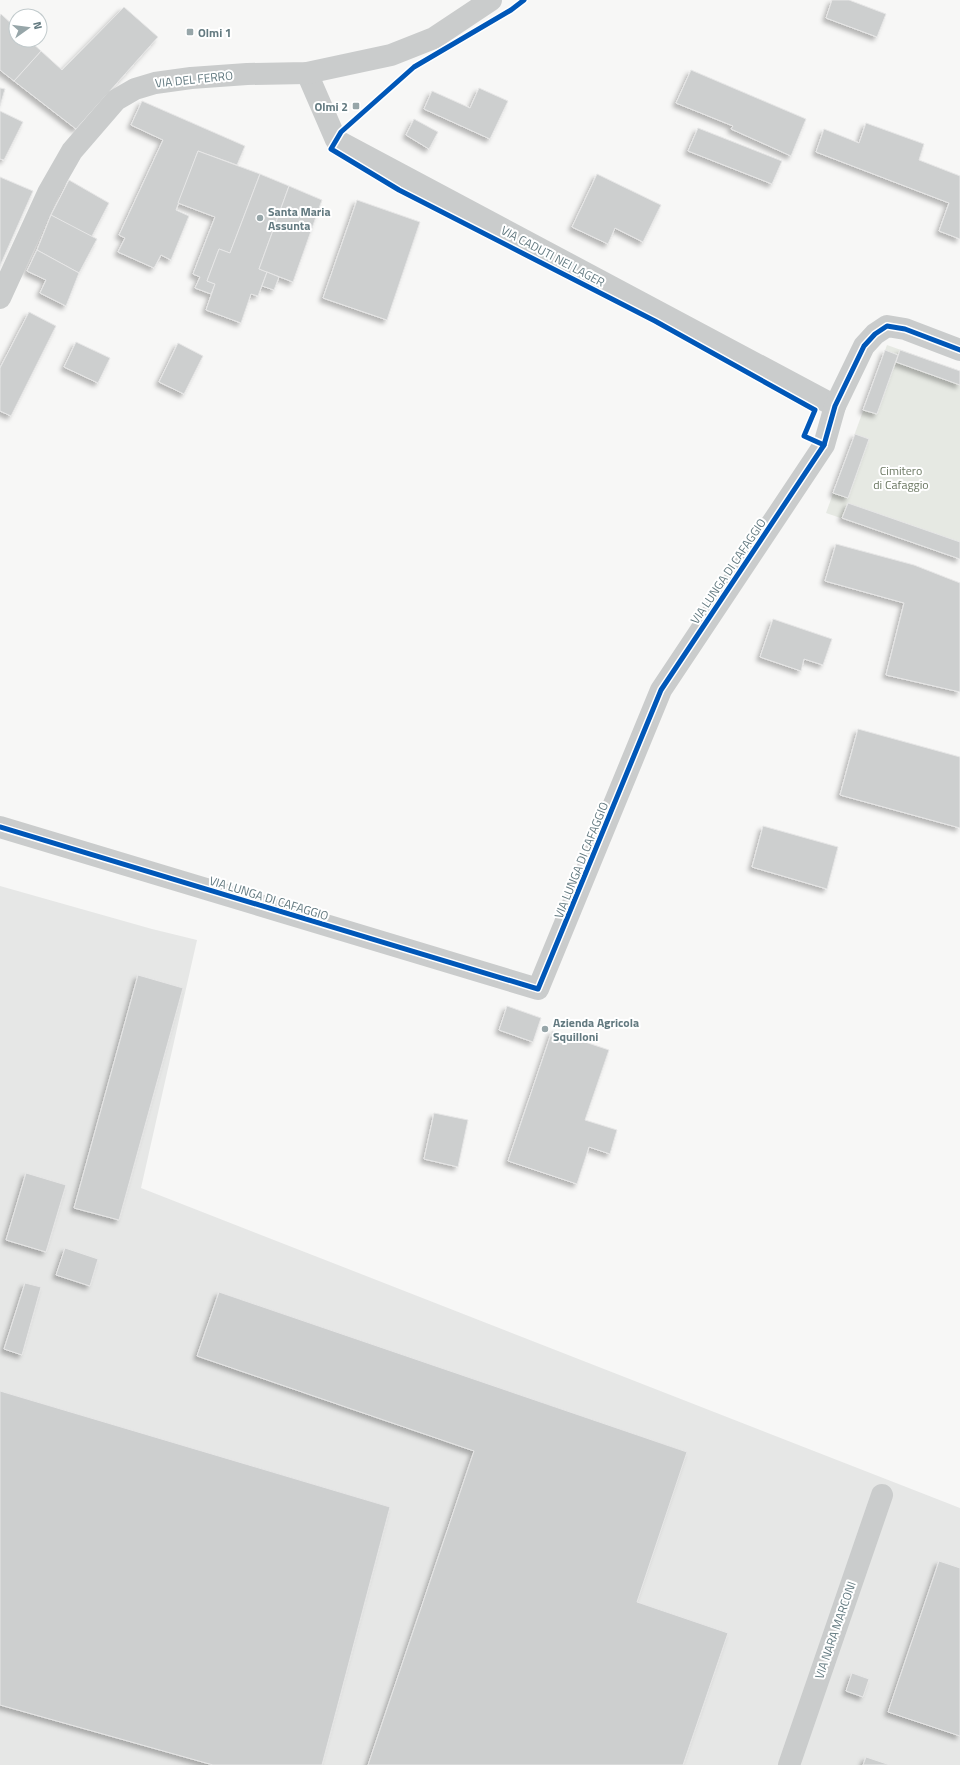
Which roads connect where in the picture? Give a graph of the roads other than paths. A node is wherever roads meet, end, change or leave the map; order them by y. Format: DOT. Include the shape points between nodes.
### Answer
graph roads {
  1 [pos="491,0"];
  2 [pos="308,73"];
  3 [pos="0,298"];
  4 [pos="960,350"];
  5 [pos="835,406"];
  6 [pos="0,827"];
  7 [pos="882,1495"];
  8 [pos="789,1765"];
  1 -- 2 [label="street, VIA DEL FERRO" via="434,38 398,52"];
  2 -- 3 [label="street, VIA DEL FERRO" via="240,74 155,82 135,88 116,100 72,151 48,193"];
  2 -- 5 [label="street, VIA CADUTI NEI LAGER" via="336,140"];
  4 -- 5 [label="street, VIA LUNGA DI CAFAGGIO" via="905,329 887,326 864,346"];
  5 -- 6 [label="street, VIA LUNGA DI CAFAGGIO" via="824,445 661,690 538,989"];
  7 -- 8 [label="street, VIA NARA MARCONI"];
}
